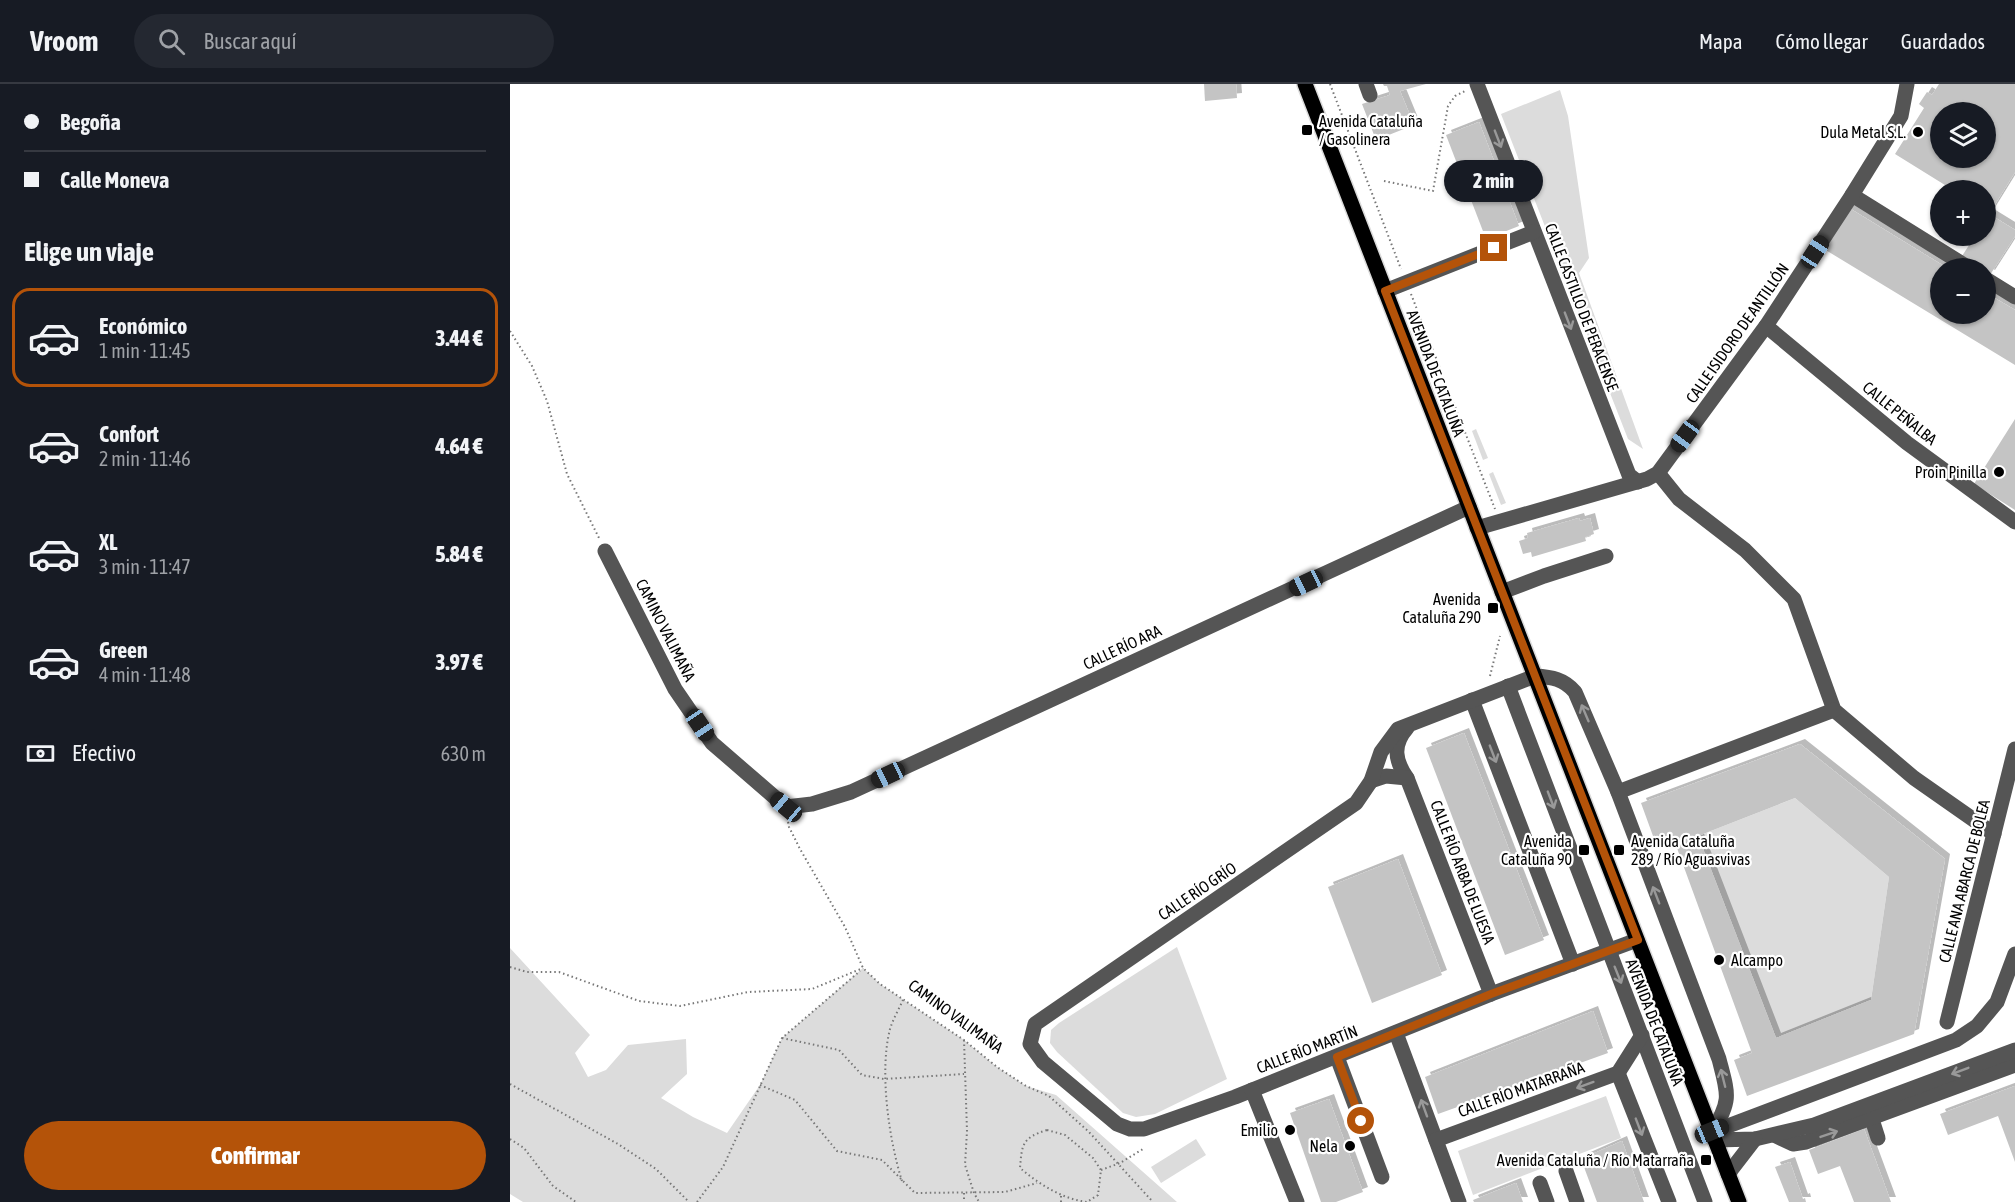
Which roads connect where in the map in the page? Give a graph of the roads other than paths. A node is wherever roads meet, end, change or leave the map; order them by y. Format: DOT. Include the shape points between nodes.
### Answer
graph roads {
  1 [pos="1305,84"];
  2 [pos="1907,84"];
  3 [pos="1475,86"];
  4 [pos="1852,195"];
  5 [pos="1534,232"];
  6 [pos="1953,258"];
  7 [pos="1996,285"];
  8 [pos="1385,291"];
  9 [pos="2015,297"];
  10 [pos="1766,327"];
  11 [pos="1658,473"];
  12 [pos="1631,481"];
  13 [pos="1469,507"];
  14 [pos="2015,522"];
  15 [pos="1478,528"];
  16 [pos="605,551"];
  17 [pos="1606,556"];
  18 [pos="1502,592"];
  19 [pos="1535,676"];
  20 [pos="1508,686"];
  21 [pos="1473,700"];
  22 [pos="1834,710"];
  23 [pos="1411,724"];
  24 [pos="2015,749"];
  25 [pos="1402,772"];
  26 [pos="1373,775"];
  27 [pos="1618,792"];
  28 [pos="786,807"];
  29 [pos="1994,834"];
  30 [pos="1638,940"];
  31 [pos="1608,951"];
  32 [pos="2015,954"];
  33 [pos="1573,964"];
  34 [pos="1491,994"];
  35 [pos="1947,1022"];
  36 [pos="1035,1024"];
  37 [pos="1396,1033"];
  38 [pos="1642,1035"];
  39 [pos="2015,1050"];
  40 [pos="1337,1057"];
  41 [pos="2015,1065"];
  42 [pos="1618,1073"];
  43 [pos="1252,1090"];
  44 [pos="1869,1112"];
  45 [pos="1714,1136"];
  46 [pos="1878,1138"];
  47 [pos="1755,1139"];
  48 [pos="1436,1140"];
  49 [pos="1566,1172"];
  50 [pos="1728,1174"];
  51 [pos="1382,1177"];
  52 [pos="1540,1183"];
  53 [pos="1297,1202"];
  54 [pos="1459,1202"];
  55 [pos="1546,1202"];
  56 [pos="1577,1202"];
  57 [pos="1668,1202"];
  58 [pos="1705,1202"];
  59 [pos="1738,1202"];
  1 -- 8 [label="main road, AVENIDA DE CATALUÑA"];
  2 -- 4 [label="street, CALLE ISIDORO DE ANTILLÓN" via="1901,116"];
  3 -- 5 [label="street, CALLE CASTILLO DE PERACENSE, one-way"];
  4 -- 6 [label="street"];
  4 -- 10 [label="street, CALLE ISIDORO DE ANTILLÓN"];
  5 -- 8 [label="street"];
  5 -- 12 [label="street, CALLE CASTILLO DE PERACENSE, one-way"];
  7 -- 9 [label="street"];
  8 -- 13 [label="main road, AVENIDA DE CATALUÑA"];
  10 -- 11 [label="street, CALLE ISIDORO DE ANTILLÓN"];
  10 -- 14 [label="street, CALLE PEÑALBA" via="1907,443"];
  11 -- 12 [label="street"];
  11 -- 22 [label="street" via="1679,499 1745,550 1794,599"];
  12 -- 15 [label="street"];
  13 -- 15 [label="main road, AVENIDA DE CATALUÑA"];
  13 -- 28 [label="street, CALLE RÍO ARA" via="851,792"];
  15 -- 18 [label="main road, AVENIDA DE CATALUÑA"];
  16 -- 28 [label="street, CAMINO VALIMAÑA" via="675,689 712,743"];
  17 -- 18 [label="street"];
  18 -- 19 [label="main road, AVENIDA DE CATALUÑA"];
  19 -- 20 [label="street, CALLE RÍO GRÍO"];
  27 -- 19 [label="street, one-way" via="1575,692 1559,679"];
  19 -- 30 [label="main road, AVENIDA DE CATALUÑA"];
  20 -- 21 [label="street, CALLE RÍO GRÍO"];
  20 -- 31 [label="street, AVENIDA DE CATALUÑA, one-way"];
  21 -- 23 [label="street, CALLE RÍO GRÍO"];
  21 -- 33 [label="street, one-way"];
  22 -- 27 [label="street"];
  22 -- 29 [label="street" via="1914,778"];
  23 -- 25 [label="street, CALLE RÍO ARBA DE LUESIA" via="1398,744"];
  23 -- 26 [label="street, CALLE RÍO GRÍO" via="1393,733"];
  24 -- 29 [label="street, CALLE ANA ABARCA DE BOLEA"];
  25 -- 26 [label="street" via="1381,766"];
  25 -- 34 [label="street, CALLE RÍO ARBA DE LUESIA"];
  26 -- 36 [label="street, CALLE RÍO GRÍO" via="1348,809"];
  45 -- 27 [label="street, one-way" via="1728,1098 1723,1076"];
  29 -- 35 [label="street, CALLE ANA ABARCA DE BOLEA"];
  30 -- 31 [label="street, CALLE RÍO MARTÍN"];
  30 -- 45 [label="main road, AVENIDA DE CATALUÑA"];
  31 -- 33 [label="street, CALLE RÍO MARTÍN"];
  31 -- 38 [label="street, AVENIDA DE CATALUÑA, one-way"];
  32 -- 45 [label="street" via="1996,1002 1977,1026 1956,1040"];
  33 -- 34 [label="street, CALLE RÍO MARTÍN"];
  34 -- 37 [label="street, CALLE RÍO MARTÍN"];
  36 -- 43 [label="street, CALLE RÍO MARTÍN" via="1030,1044 1043,1062 1124,1127 1151,1127"];
  37 -- 40 [label="street, CALLE RÍO MARTÍN"];
  48 -- 37 [label="street, one-way"];
  38 -- 42 [label="street"];
  38 -- 58 [label="street, AVENIDA DE CATALUÑA"];
  39 -- 44 [label="street, one-way"];
  40 -- 43 [label="street, CALLE RÍO MARTÍN"];
  40 -- 51 [label="street"];
  41 -- 44 [label="street"];
  42 -- 48 [label="street, CALLE RÍO MATARRAÑA, one-way"];
  42 -- 57 [label="street, one-way"];
  43 -- 53 [label="street"];
  44 -- 46 [label="street"];
  44 -- 47 [label="street" via="1806,1142 1793,1144 1774,1135"];
  45 -- 47 [label="street"];
  45 -- 50 [label="main road, AVENIDA DE CATALUÑA"];
  47 -- 50 [label="street"];
  48 -- 54 [label="street"];
  49 -- 56 [label="street"];
  50 -- 59 [label="main road, AVENIDA DE CATALUÑA"];
  52 -- 55 [label="street"];
}
